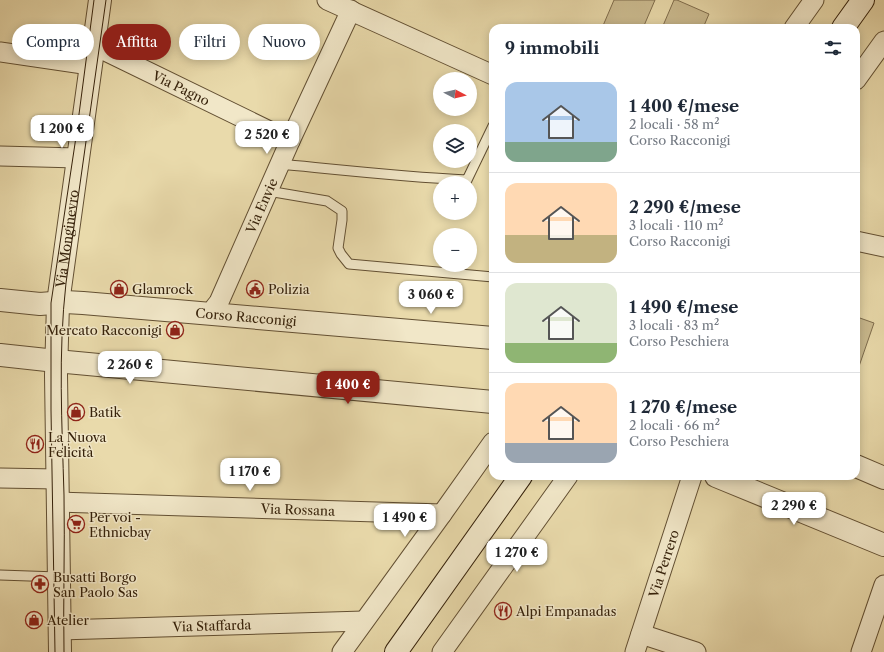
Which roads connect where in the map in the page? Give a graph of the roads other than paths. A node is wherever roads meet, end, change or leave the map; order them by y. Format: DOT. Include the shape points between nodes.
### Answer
graph roads {
  1 [pos="100,0"];
  2 [pos="327,0"];
  3 [pos="814,0"];
  4 [pos="863,0"];
  5 [pos="351,10"];
  6 [pos="797,24"];
  7 [pos="846,24"];
  8 [pos="94,41"];
  9 [pos="882,46"];
  10 [pos="0,52"];
  11 [pos="12,52"];
  12 [pos="94,56"];
  13 [pos="91,60"];
  14 [pos="489,73"];
  15 [pos="860,75"];
  16 [pos="489,134"];
  17 [pos="290,141"];
  18 [pos="0,156"];
  19 [pos="78,158"];
  20 [pos="280,164"];
  21 [pos="268,191"];
  22 [pos="860,242"];
  23 [pos="884,247"];
  24 [pos="489,277"];
  25 [pos="0,300"];
  26 [pos="58,302"];
  27 [pos="213,313"];
  28 [pos="489,338"];
  29 [pos="0,355"];
  30 [pos="56,361"];
  31 [pos="489,402"];
  32 [pos="489,448"];
  33 [pos="860,468"];
  34 [pos="0,478"];
  35 [pos="884,478"];
  36 [pos="57,479"];
  37 [pos="518,480"];
  38 [pos="565,480"];
  39 [pos="691,480"];
  40 [pos="726,480"];
  41 [pos="57,502"];
  42 [pos="442,514"];
  43 [pos="884,545"];
  44 [pos="0,575"];
  45 [pos="58,577"];
  46 [pos="884,585"];
  47 [pos="364,621"];
  48 [pos="59,630"];
  49 [pos="641,634"];
  50 [pos="60,652"];
  51 [pos="342,652"];
  52 [pos="396,652"];
  53 [pos="442,652"];
  54 [pos="635,652"];
  55 [pos="696,652"];
  56 [pos="861,652"];
  1 -- 8 [label="street, Via Monginevro"];
  2 -- 5 [label="street"];
  3 -- 6 [label="street"];
  4 -- 7 [label="street"];
  5 -- 14 [label="street"];
  5 -- 17 [label="street, Via Envie"];
  9 -- 15 [label="street"];
  10 -- 11 [label="street, Via Pagno"];
  12 -- 17 [label="street, Via Pagno"];
  13 -- 19 [label="street, Via Monginevro"];
  16 -- 20 [label="lane" via="467,180"];
  17 -- 20 [label="street, Via Envie"];
  18 -- 19 [label="street"];
  19 -- 26 [label="street, Via Monginevro"];
  20 -- 21 [label="street, Via Envie"];
  21 -- 24 [label="lane" via="327,201 342,211 338,248 349,264"];
  21 -- 27 [label="street, Via Envie"];
  22 -- 23 [label="street"];
  25 -- 26 [label="street, Corso Racconigi" via="40,304"];
  26 -- 27 [label="street, Corso Racconigi"];
  26 -- 30 [label="street, Via Monginevro"];
  27 -- 28 [label="street, Corso Racconigi"];
  29 -- 30 [label="street"];
  30 -- 31 [label="street"];
  30 -- 36 [label="street, Via Monginevro"];
  32 -- 42 [label="street"];
  33 -- 35 [label="street"];
  34 -- 36 [label="street"];
  36 -- 41 [label="street, Via Monginevro"];
  37 -- 52 [label="street"];
  38 -- 53 [label="street"];
  39 -- 49 [label="street, Via Perrero"];
  40 -- 43 [label="street"];
  41 -- 42 [label="street, Via Rossana"];
  41 -- 45 [label="street, Via Monginevro"];
  42 -- 47 [label="street"];
  44 -- 45 [label="lane"];
  45 -- 48 [label="street, Via Monginevro"];
  46 -- 56 [label="street"];
  47 -- 48 [label="street, Via Staffarda"];
  47 -- 51 [label="street"];
  48 -- 50 [label="street, Via Monginevro"];
  49 -- 54 [label="street, Via Perrero"];
  49 -- 55 [label="street"];
}
